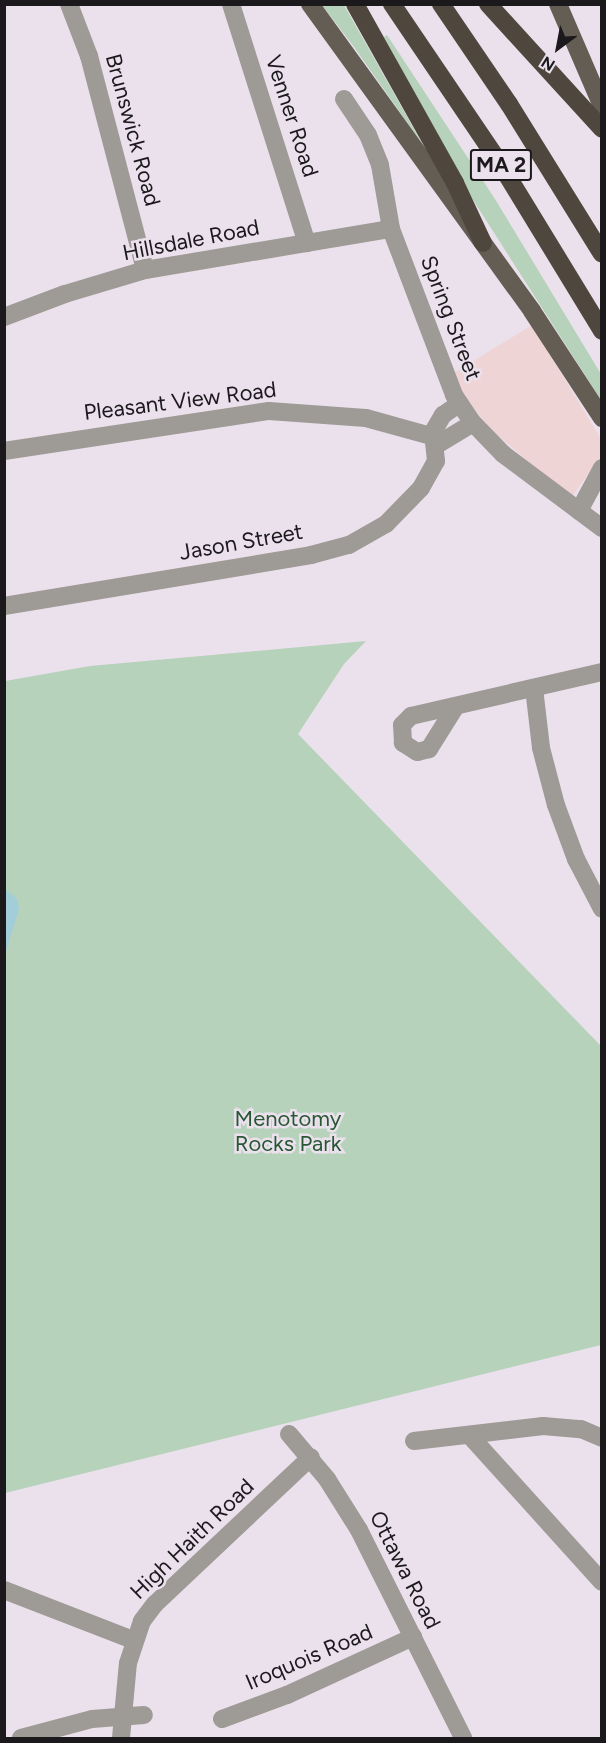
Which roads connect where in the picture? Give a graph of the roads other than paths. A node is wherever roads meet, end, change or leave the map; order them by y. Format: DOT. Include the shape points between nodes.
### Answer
graph roads {
  1 [pos="69,4"];
  2 [pos="231,4"];
  3 [pos="310,4"];
  4 [pos="355,4"];
  5 [pos="392,4"];
  6 [pos="441,4"];
  7 [pos="488,4"];
  8 [pos="558,4"];
  9 [pos="344,99"];
  10 [pos="602,106"];
  11 [pos="602,129"];
  12 [pos="391,229"];
  13 [pos="308,243"];
  14 [pos="483,243"];
  15 [pos="602,254"];
  16 [pos="145,270"];
  17 [pos="4,317"];
  18 [pos="602,331"];
  19 [pos="459,404"];
  20 [pos="602,418"];
  21 [pos="473,423"];
  22 [pos="433,441"];
  23 [pos="4,451"];
  24 [pos="602,468"];
  25 [pos="602,494"];
  26 [pos="579,511"];
  27 [pos="602,528"];
  28 [pos="4,606"];
  29 [pos="602,672"];
  30 [pos="534,688"];
  31 [pos="456,706"];
  32 [pos="602,909"];
  33 [pos="289,1434"];
  34 [pos="471,1437"];
  35 [pos="602,1438"];
  36 [pos="414,1441"];
  37 [pos="311,1457"];
  38 [pos="602,1582"];
  39 [pos="4,1590"];
  40 [pos="413,1637"];
  41 [pos="133,1640"];
  42 [pos="122,1715"];
  43 [pos="144,1715"];
  44 [pos="222,1719"];
  45 [pos="21,1738"];
  46 [pos="121,1738"];
  47 [pos="463,1738"];
  1 -- 16 [label="street, Brunswick Road" via="89,56"];
  2 -- 13 [label="street, Venner Road"];
  3 -- 14 [label="main road"];
  4 -- 14 [label="highway" via="455,183"];
  5 -- 18 [label="highway, MA 2" via="488,145"];
  6 -- 15 [label="highway, MA 2"];
  7 -- 11 [label="highway"];
  8 -- 10 [label="main road"];
  9 -- 12 [label="street, Spring Street" via="368,135 380,165"];
  12 -- 13 [label="street, Hillsdale Road"];
  12 -- 19 [label="street, Spring Street" via="442,371"];
  13 -- 16 [label="street, Hillsdale Road"];
  14 -- 20 [label="main road"];
  16 -- 17 [label="street, Hillsdale Road"];
  19 -- 21 [label="street, Spring Street"];
  19 -- 22 [label="street, Jason Street" via="441,418"];
  21 -- 22 [label="street"];
  21 -- 26 [label="street, Spring Street" via="518,467"];
  22 -- 23 [label="street, Pleasant View Road" via="347,415 269,411"];
  22 -- 28 [label="street, Jason Street" via="434,466 411,501 386,524 349,545 312,555"];
  24 -- 26 [label="street"];
  25 -- 26 [label="street"];
  26 -- 27 [label="street, Spring Street"];
  29 -- 30 [label="street"];
  30 -- 31 [label="street"];
  30 -- 32 [label="street" via="543,759 556,805 576,859"];
  33 -- 37 [label="street, Ottawa Road"];
  34 -- 35 [label="street" via="543,1426 581,1429"];
  34 -- 36 [label="street"];
  34 -- 38 [label="street"];
  37 -- 40 [label="street, Ottawa Road" via="359,1530"];
  37 -- 41 [label="street, High Haith Road" via="155,1604"];
  39 -- 41 [label="street"];
  40 -- 44 [label="street, Iroquois Road" via="287,1695"];
  40 -- 47 [label="street, Ottawa Road"];
  41 -- 42 [label="street, High Haith Road"];
  42 -- 43 [label="street"];
  42 -- 45 [label="street"];
  42 -- 46 [label="street, High Haith Road"];
}
